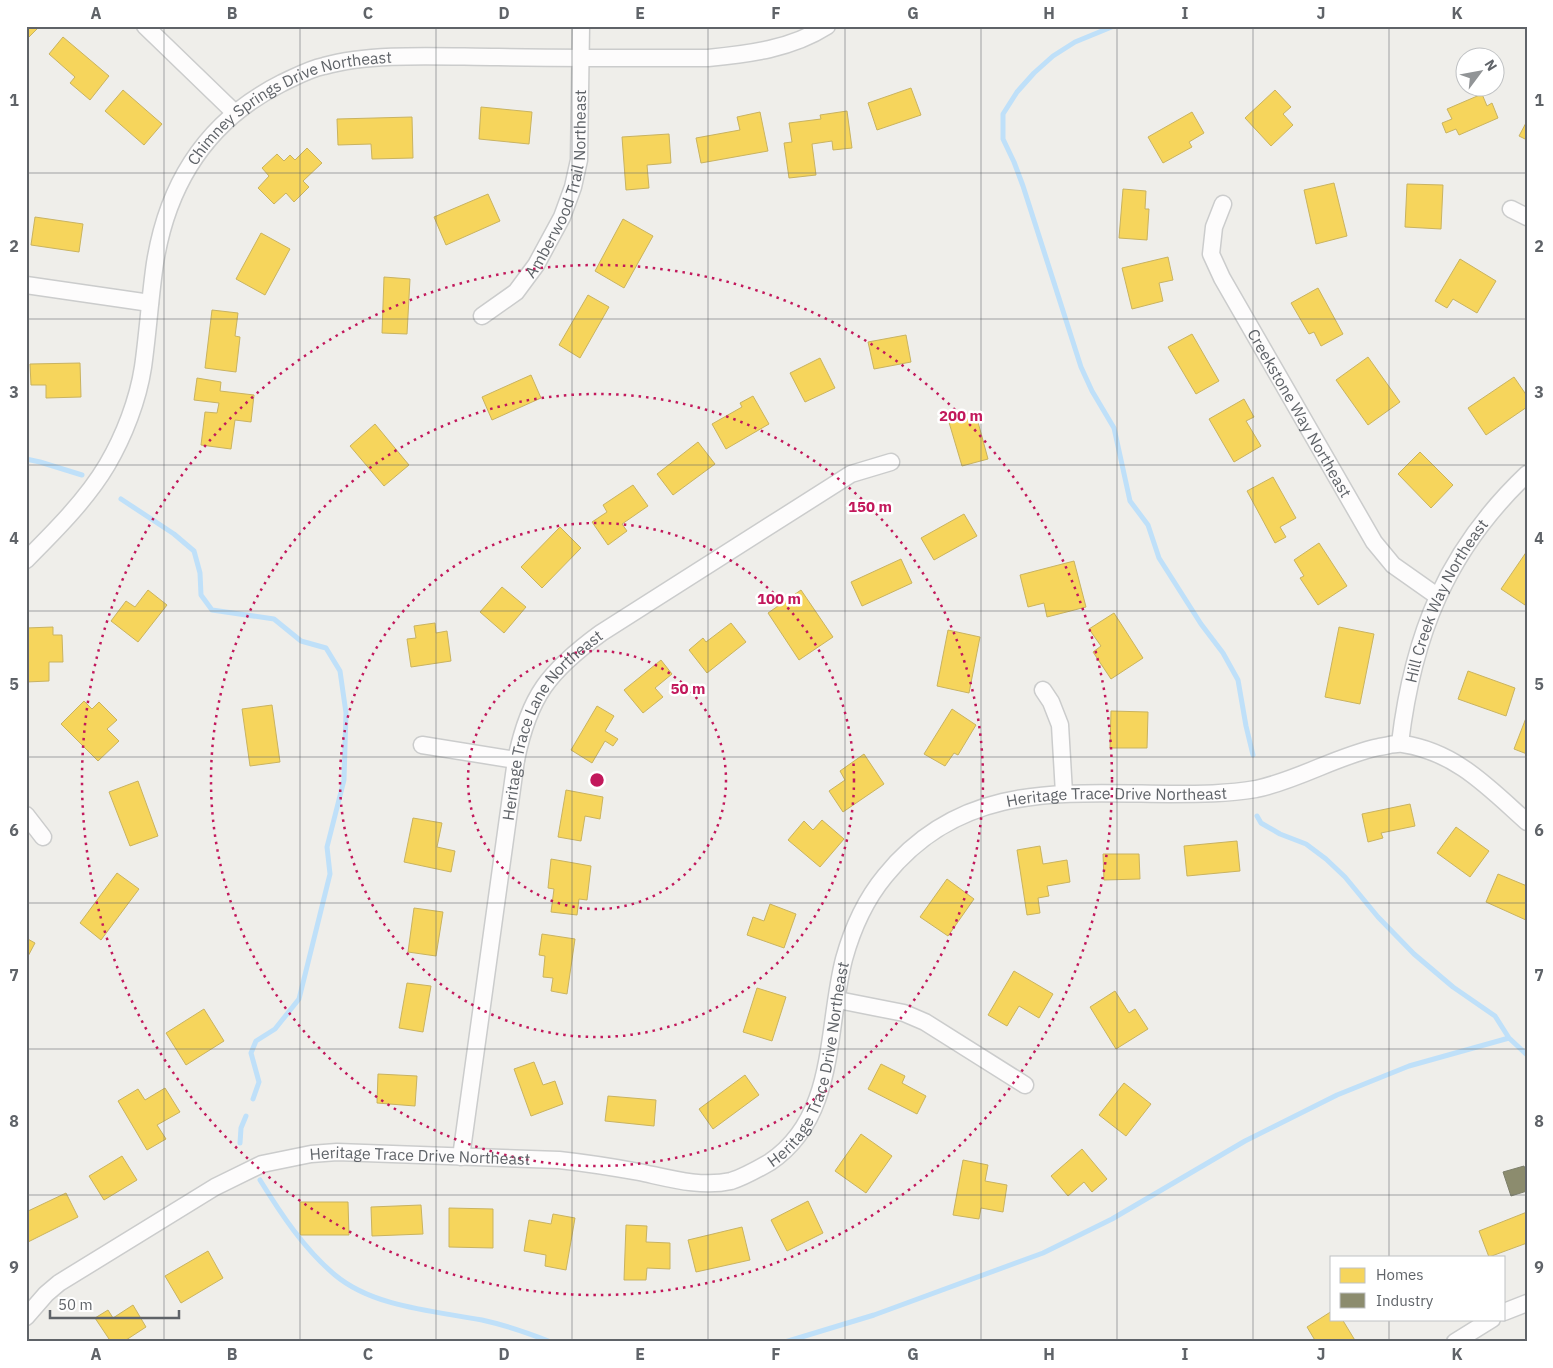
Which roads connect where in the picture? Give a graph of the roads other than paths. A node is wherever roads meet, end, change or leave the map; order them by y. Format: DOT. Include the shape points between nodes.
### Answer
graph roads {
  1 [pos="146,26"];
  2 [pos="581,26"];
  3 [pos="827,26"];
  4 [pos="581,58"];
  5 [pos="235,113"];
  6 [pos="1223,204"];
  7 [pos="1511,209"];
  8 [pos="1527,217"];
  9 [pos="26,285"];
  10 [pos="150,303"];
  11 [pos="482,316"];
  12 [pos="890,462"];
  13 [pos="1527,474"];
  14 [pos="26,560"];
  15 [pos="1438,596"];
  16 [pos="1043,690"];
  17 [pos="1400,743"];
  18 [pos="422,745"];
  19 [pos="516,760"];
  20 [pos="1064,793"];
  21 [pos="26,814"];
  22 [pos="1527,822"];
  23 [pos="43,837"];
  24 [pos="838,1000"];
  25 [pos="1025,1085"];
  26 [pos="461,1156"];
  27 [pos="1527,1303"];
  28 [pos="1506,1311"];
  29 [pos="26,1317"];
  30 [pos="1490,1320"];
  31 [pos="1454,1342"];
  1 -- 5 [label="street"];
  2 -- 4 [label="street, Amberwood Trail Northeast"];
  3 -- 4 [label="street, Chimney Springs Drive Northeast" via="800,40 748,54 708,58"];
  4 -- 5 [label="street, Chimney Springs Drive Northeast" via="404,57 344,62 293,78 262,93"];
  4 -- 11 [label="street, Amberwood Trail Northeast" via="580,160 562,217 536,265 516,292"];
  5 -- 10 [label="street, Chimney Springs Drive Northeast" via="202,146 175,193 155,260"];
  6 -- 15 [label="street, Creekstone Way Northeast" via="1214,226 1211,254 1222,278 1374,542 1393,565"];
  7 -- 8 [label="street"];
  9 -- 10 [label="street"];
  10 -- 14 [label="street, Chimney Springs Drive Northeast" via="136,394 107,465 81,500"];
  12 -- 19 [label="street, Heritage Trace Lane Northeast" via="851,474 576,651 545,684 532,705"];
  13 -- 15 [label="street, Hill Creek Way Northeast" via="1478,528"];
  15 -- 17 [label="street, Hill Creek Way Northeast" via="1415,659"];
  16 -- 20 [label="street" via="1060,725"];
  17 -- 20 [label="street, Heritage Trace Drive Northeast" via="1362,751 1276,785 1240,792"];
  17 -- 22 [label="street, Heritage Trace Drive Northeast" via="1455,761"];
  18 -- 19 [label="street"];
  19 -- 26 [label="street, Heritage Trace Lane Northeast"];
  20 -- 24 [label="street, Heritage Trace Drive Northeast" via="1020,798 972,811 939,828 908,851 881,880 857,923 844,959"];
  21 -- 23 [label="street"];
  24 -- 25 [label="street" via="904,1013 925,1022"];
  24 -- 26 [label="street, Heritage Trace Drive Northeast" via="823,1081 809,1120 799,1136 779,1155 731,1181 690,1182 559,1160"];
  26 -- 29 [label="street, Heritage Trace Drive Northeast" via="337,1152 262,1164 215,1187 66,1279 46,1294"];
  27 -- 28 [label="street"];
  30 -- 31 [label="street"];
}
